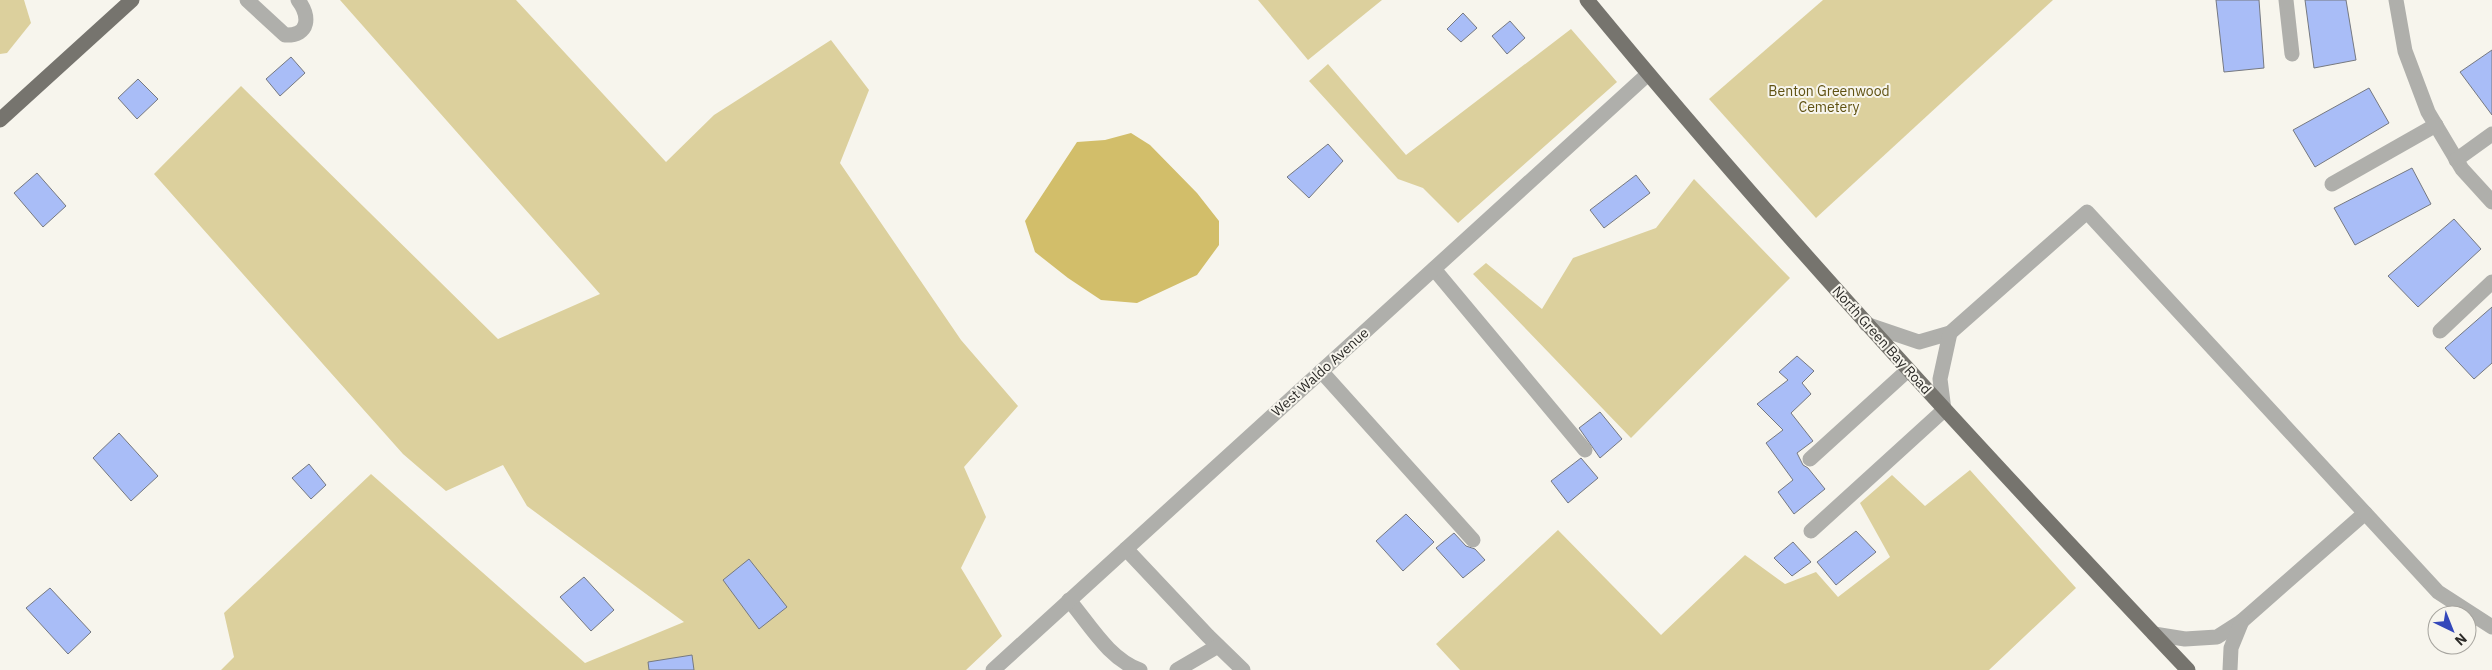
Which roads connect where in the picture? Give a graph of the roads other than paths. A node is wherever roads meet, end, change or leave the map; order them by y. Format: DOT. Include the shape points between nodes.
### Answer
graph roads {
  1 [pos="132,0"];
  2 [pos="246,0"];
  3 [pos="298,0"];
  4 [pos="1587,0"];
  5 [pos="2286,0"];
  6 [pos="2396,0"];
  7 [pos="2292,54"];
  8 [pos="1648,74"];
  9 [pos="0,120"];
  10 [pos="2436,125"];
  11 [pos="2492,134"];
  12 [pos="2456,160"];
  13 [pos="2332,184"];
  14 [pos="2492,202"];
  15 [pos="1434,269"];
  16 [pos="2492,282"];
  17 [pos="1866,324"];
  18 [pos="2440,331"];
  19 [pos="1950,333"];
  20 [pos="1908,370"];
  21 [pos="1321,371"];
  22 [pos="1944,410"];
  23 [pos="1585,450"];
  24 [pos="1810,460"];
  25 [pos="2365,512"];
  26 [pos="1811,531"];
  27 [pos="1473,540"];
  28 [pos="1126,548"];
  29 [pos="1069,600"];
  30 [pos="2242,621"];
  31 [pos="2492,627"];
  32 [pos="2154,634"];
  33 [pos="1218,646"];
  34 [pos="2187,669"];
  35 [pos="993,670"];
  36 [pos="1140,670"];
  37 [pos="1177,670"];
  38 [pos="1243,670"];
  39 [pos="2230,670"];
  1 -- 9 [label="main road"];
  2 -- 3 [label="street" via="286,36 295,36 307,20"];
  4 -- 8 [label="main road, North Green Bay Road"];
  5 -- 7 [label="street"];
  6 -- 10 [label="street" via="2405,51"];
  8 -- 15 [label="street, West Waldo Avenue"];
  8 -- 17 [label="main road, North Green Bay Road"];
  10 -- 12 [label="street"];
  10 -- 13 [label="street"];
  11 -- 12 [label="street"];
  12 -- 14 [label="street"];
  15 -- 21 [label="street, West Waldo Avenue"];
  15 -- 23 [label="street"];
  16 -- 18 [label="street"];
  17 -- 19 [label="street" via="1919,342"];
  17 -- 20 [label="main road, North Green Bay Road"];
  19 -- 22 [label="street" via="1940,380"];
  19 -- 25 [label="street" via="2087,212"];
  20 -- 22 [label="main road, North Green Bay Road"];
  20 -- 24 [label="street"];
  21 -- 27 [label="street"];
  21 -- 28 [label="street, West Waldo Avenue"];
  22 -- 26 [label="street"];
  22 -- 32 [label="main road, North Green Bay Road"];
  25 -- 30 [label="street"];
  25 -- 31 [label="street" via="2438,592"];
  28 -- 29 [label="street, West Waldo Avenue"];
  28 -- 33 [label="street"];
  29 -- 35 [label="street, West Waldo Avenue"];
  29 -- 36 [label="street" via="1111,651 1126,665"];
  30 -- 32 [label="street" via="2208,639"];
  30 -- 39 [label="street" via="2231,648"];
  32 -- 34 [label="main road, North Green Bay Road"];
  33 -- 37 [label="street"];
  33 -- 38 [label="street"];
}
